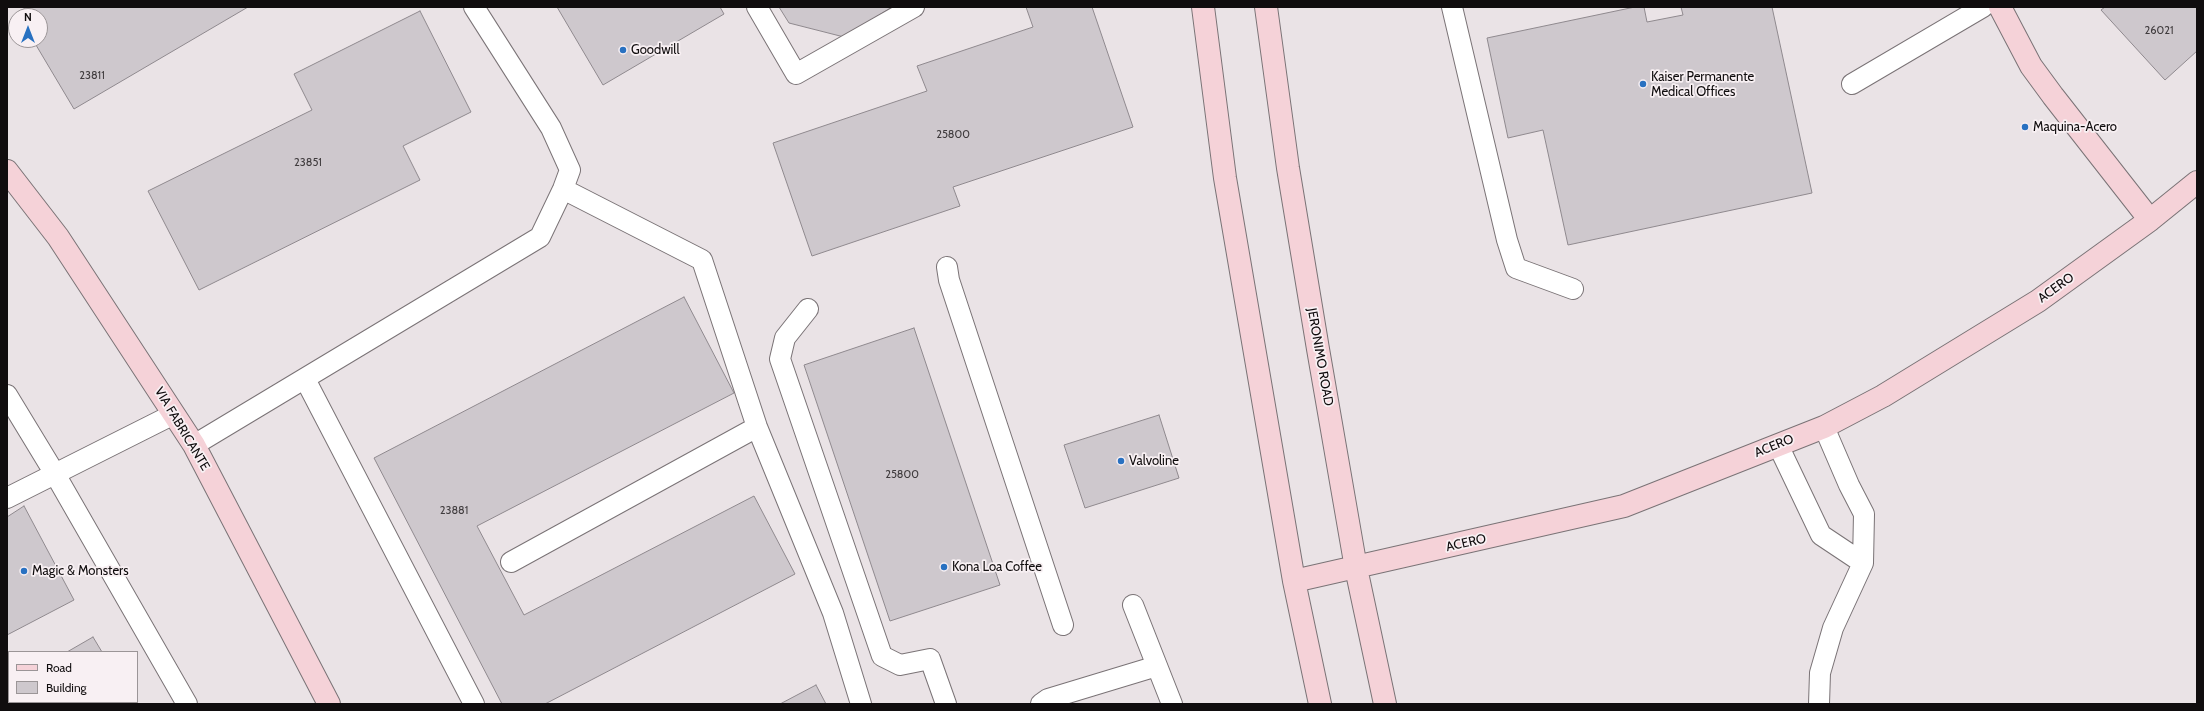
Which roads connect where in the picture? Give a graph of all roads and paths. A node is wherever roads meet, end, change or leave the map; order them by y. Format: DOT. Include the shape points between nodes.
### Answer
graph roads {
  1 [pos="474,7"];
  2 [pos="757,7"];
  3 [pos="914,7"];
  4 [pos="1203,7"];
  5 [pos="1266,7"];
  6 [pos="1452,7"];
  7 [pos="1983,7"];
  8 [pos="2000,7"];
  9 [pos="1852,84"];
  10 [pos="7,171"];
  11 [pos="2197,182"];
  12 [pos="563,190"];
  13 [pos="2150,220"];
  14 [pos="947,266"];
  15 [pos="1573,289"];
  16 [pos="808,309"];
  17 [pos="305,379"];
  18 [pos="7,395"];
  19 [pos="174,414"];
  20 [pos="757,427"];
  21 [pos="1824,427"];
  22 [pos="194,445"];
  23 [pos="1778,445"];
  24 [pos="55,474"];
  25 [pos="7,498"];
  26 [pos="511,562"];
  27 [pos="1863,563"];
  28 [pos="1356,568"];
  29 [pos="1294,582"];
  30 [pos="1133,605"];
  31 [pos="1063,625"];
  32 [pos="1157,666"];
  33 [pos="187,704"];
  34 [pos="329,704"];
  35 [pos="474,704"];
  36 [pos="861,704"];
  37 [pos="946,704"];
  38 [pos="1041,704"];
  39 [pos="1172,704"];
  40 [pos="1320,704"];
  41 [pos="1385,704"];
  42 [pos="1819,704"];
  1 -- 12 [label="lane" via="551,128 570,170"];
  2 -- 3 [label="lane" via="796,74"];
  4 -- 29 [label="street" via="1225,178"];
  5 -- 28 [label="street, JERONIMO ROAD" via="1288,168"];
  6 -- 15 [label="lane" via="1507,240 1516,268"];
  7 -- 9 [label="lane"];
  8 -- 13 [label="street" via="2031,66"];
  10 -- 19 [label="street, VIA FABRICANTE" via="58,237"];
  11 -- 13 [label="street, ACERO"];
  12 -- 17 [label="lane" via="540,237"];
  12 -- 20 [label="lane" via="702,260"];
  13 -- 21 [label="street, ACERO" via="2038,301 1883,396"];
  14 -- 31 [label="lane" via="948,280"];
  16 -- 37 [label="lane" via="785,338 780,359 882,656 900,665 930,658"];
  17 -- 22 [label="lane"];
  17 -- 35 [label="lane"];
  18 -- 24 [label="lane"];
  19 -- 22 [label="street, VIA FABRICANTE"];
  19 -- 24 [label="lane"];
  20 -- 26 [label="lane"];
  20 -- 36 [label="lane" via="832,613"];
  21 -- 23 [label="street, ACERO"];
  21 -- 27 [label="lane" via="1864,514"];
  22 -- 34 [label="street, VIA FABRICANTE"];
  23 -- 27 [label="lane" via="1821,535"];
  23 -- 28 [label="street, ACERO" via="1624,506"];
  24 -- 25 [label="lane"];
  24 -- 33 [label="lane"];
  27 -- 42 [label="lane" via="1833,628 1820,673"];
  28 -- 29 [label="street, ACERO"];
  28 -- 41 [label="street, JERONIMO ROAD"];
  29 -- 40 [label="street"];
  30 -- 32 [label="lane"];
  32 -- 38 [label="lane" via="1048,699"];
  32 -- 39 [label="lane"];
}
